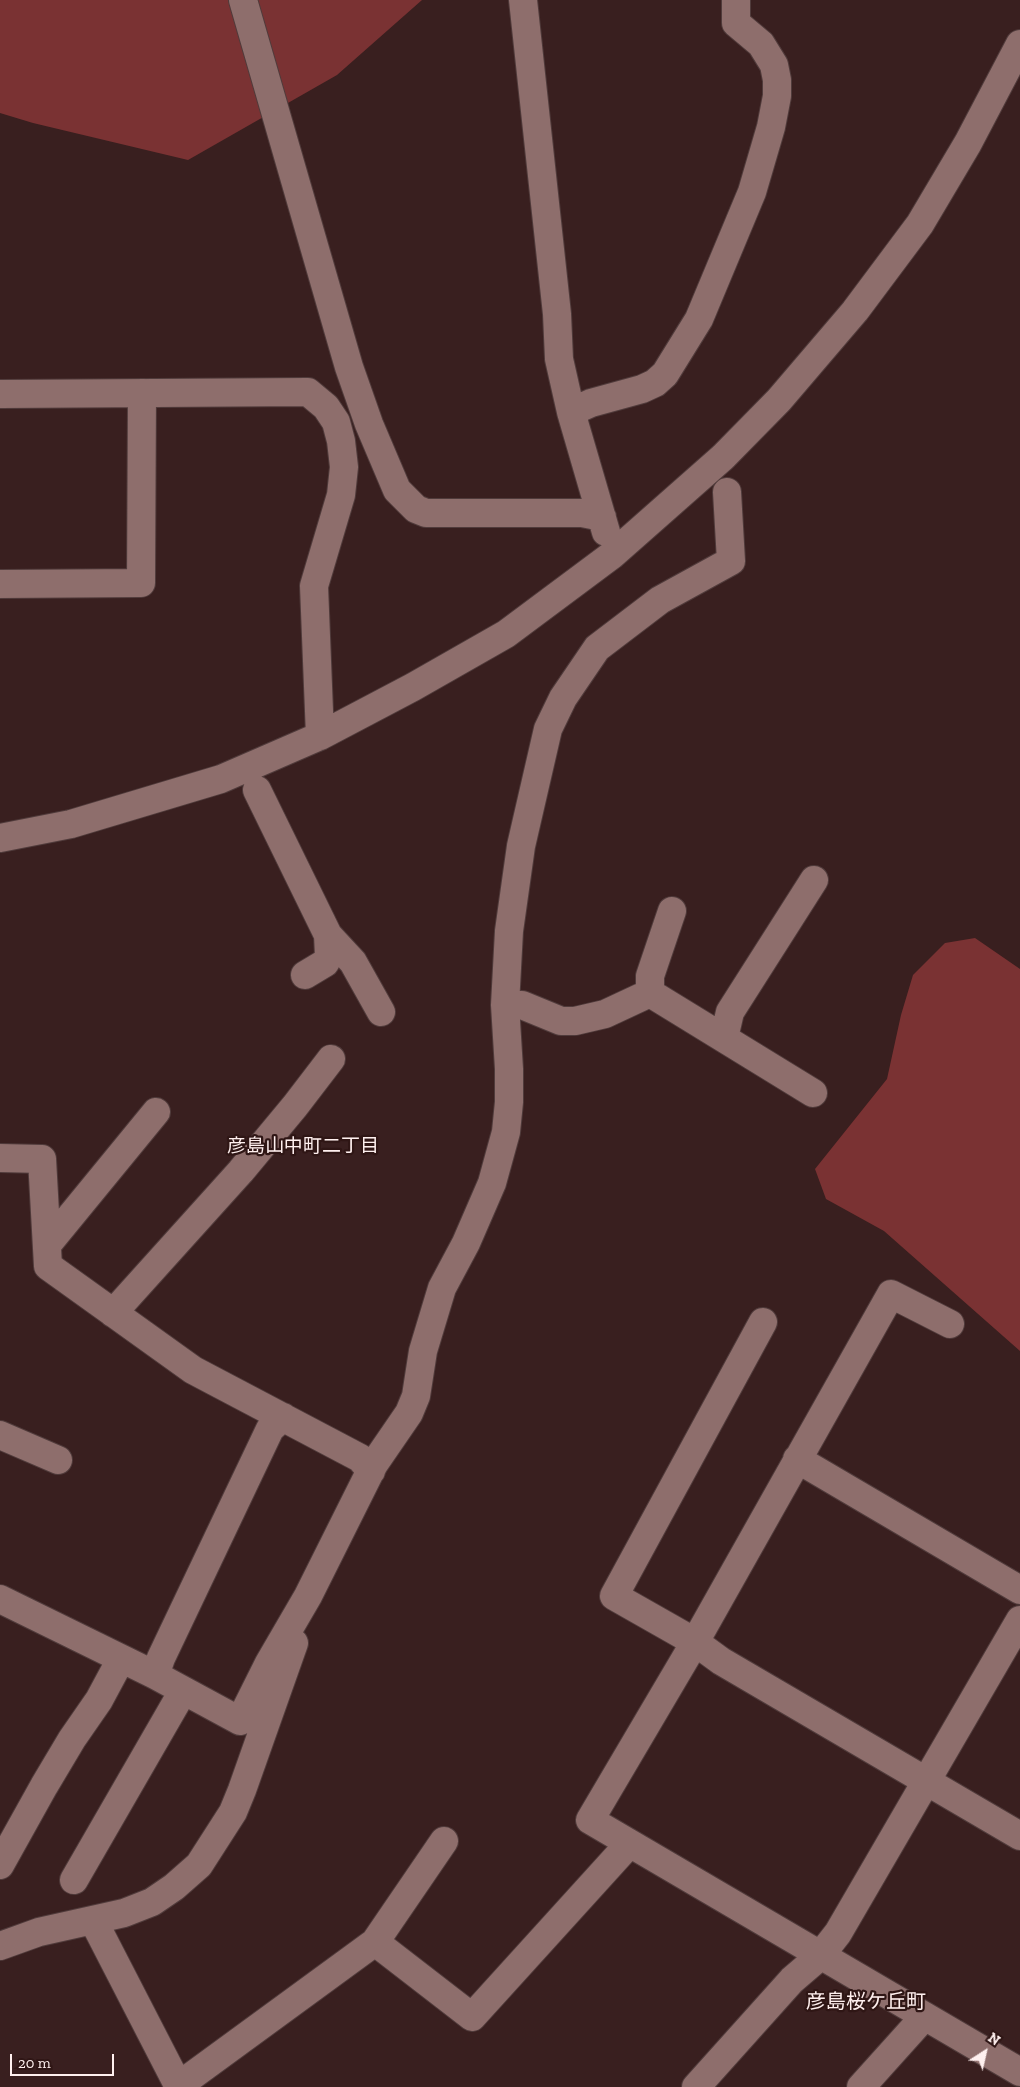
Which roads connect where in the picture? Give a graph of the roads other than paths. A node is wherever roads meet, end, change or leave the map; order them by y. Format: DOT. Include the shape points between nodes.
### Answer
graph roads {
  1 [pos="244,0"];
  2 [pos="523,0"];
  3 [pos="736,0"];
  4 [pos="1020,44"];
  5 [pos="142,393"];
  6 [pos="0,394"];
  7 [pos="572,412"];
  8 [pos="727,492"];
  9 [pos="602,517"];
  10 [pos="612,556"];
  11 [pos="0,584"];
  12 [pos="320,736"];
  13 [pos="256,790"];
  14 [pos="0,838"];
  15 [pos="814,880"];
  16 [pos="672,911"];
  17 [pos="328,935"];
  18 [pos="305,975"];
  19 [pos="650,993"];
  20 [pos="505,1005"];
  21 [pos="381,1012"];
  22 [pos="724,1038"];
  23 [pos="331,1059"];
  24 [pos="813,1093"];
  25 [pos="156,1112"];
  26 [pos="0,1158"];
  27 [pos="47,1245"];
  28 [pos="113,1313"];
  29 [pos="763,1322"];
  30 [pos="950,1324"];
  31 [pos="283,1417"];
  32 [pos="0,1435"];
  33 [pos="797,1459"];
  34 [pos="58,1460"];
  35 [pos="371,1471"];
  36 [pos="1020,1590"];
  37 [pos="0,1598"];
  38 [pos="1020,1620"];
  39 [pos="291,1627"];
  40 [pos="695,1642"];
  41 [pos="121,1659"];
  42 [pos="155,1675"];
  43 [pos="183,1691"];
  44 [pos="927,1781"];
  45 [pos="1020,1836"];
  46 [pos="444,1841"];
  47 [pos="629,1844"];
  48 [pos="0,1865"];
  49 [pos="74,1880"];
  50 [pos="93,1920"];
  51 [pos="375,1942"];
  52 [pos="0,1946"];
  53 [pos="820,1956"];
  54 [pos="924,2017"];
  55 [pos="1020,2072"];
  56 [pos="179,2086"];
  57 [pos="696,2087"];
  58 [pos="861,2087"];
  1 -- 9 [label="street" via="349,367 397,490 426,513 582,513"];
  2 -- 7 [label="street" via="559,359"];
  3 -- 7 [label="street" via="736,23 761,44 774,65 777,80 771,127 752,192 699,320 665,374 642,390 591,403"];
  4 -- 10 [label="street" via="920,224 855,312 779,400 723,457"];
  5 -- 6 [label="street"];
  5 -- 11 [label="street" via="141,583"];
  5 -- 12 [label="street" via="308,392 326,407 336,422 344,467 341,495 314,586"];
  7 -- 9 [label="street"];
  8 -- 20 [label="street" via="731,561 660,600 597,648 563,698 548,729 514,886"];
  9 -- 10 [label="street"];
  10 -- 12 [label="street" via="506,634"];
  12 -- 14 [label="street" via="221,778 71,824"];
  13 -- 17 [label="street"];
  15 -- 22 [label="street" via="730,1012"];
  16 -- 19 [label="street" via="650,976"];
  17 -- 18 [label="street" via="329,956 325,963"];
  17 -- 21 [label="street" via="353,962"];
  19 -- 20 [label="street" via="605,1014 575,1021 561,1021 522,1005"];
  19 -- 22 [label="street"];
  20 -- 35 [label="street" via="509,1102 506,1132 492,1183 442,1288 409,1413"];
  22 -- 24 [label="street"];
  23 -- 28 [label="street" via="241,1171"];
  25 -- 27 [label="street"];
  26 -- 27 [label="street" via="42,1159"];
  27 -- 28 [label="street" via="48,1266"];
  28 -- 31 [label="street" via="193,1370"];
  29 -- 40 [label="street" via="614,1596"];
  30 -- 33 [label="street" via="891,1294"];
  31 -- 35 [label="street" via="360,1458"];
  31 -- 42 [label="street" via="270,1429"];
  32 -- 34 [label="street"];
  33 -- 36 [label="street"];
  33 -- 40 [label="street"];
  35 -- 39 [label="street"];
  37 -- 41 [label="street"];
  38 -- 44 [label="street"];
  39 -- 43 [label="street" via="240,1721"];
  39 -- 50 [label="street" via="300,1631 242,1790 216,1840 199,1865 152,1902"];
  40 -- 44 [label="street"];
  40 -- 47 [label="street" via="590,1820"];
  41 -- 42 [label="street"];
  41 -- 48 [label="street"];
  42 -- 43 [label="street"];
  43 -- 49 [label="street"];
  44 -- 45 [label="street"];
  44 -- 53 [label="street" via="838,1933"];
  46 -- 51 [label="street"];
  47 -- 51 [label="street" via="472,2018"];
  47 -- 53 [label="street"];
  50 -- 52 [label="street" via="39,1932"];
  50 -- 56 [label="street"];
  51 -- 56 [label="street"];
  53 -- 54 [label="street"];
  53 -- 57 [label="street" via="792,1980"];
  54 -- 55 [label="street"];
  54 -- 58 [label="street"];
}
